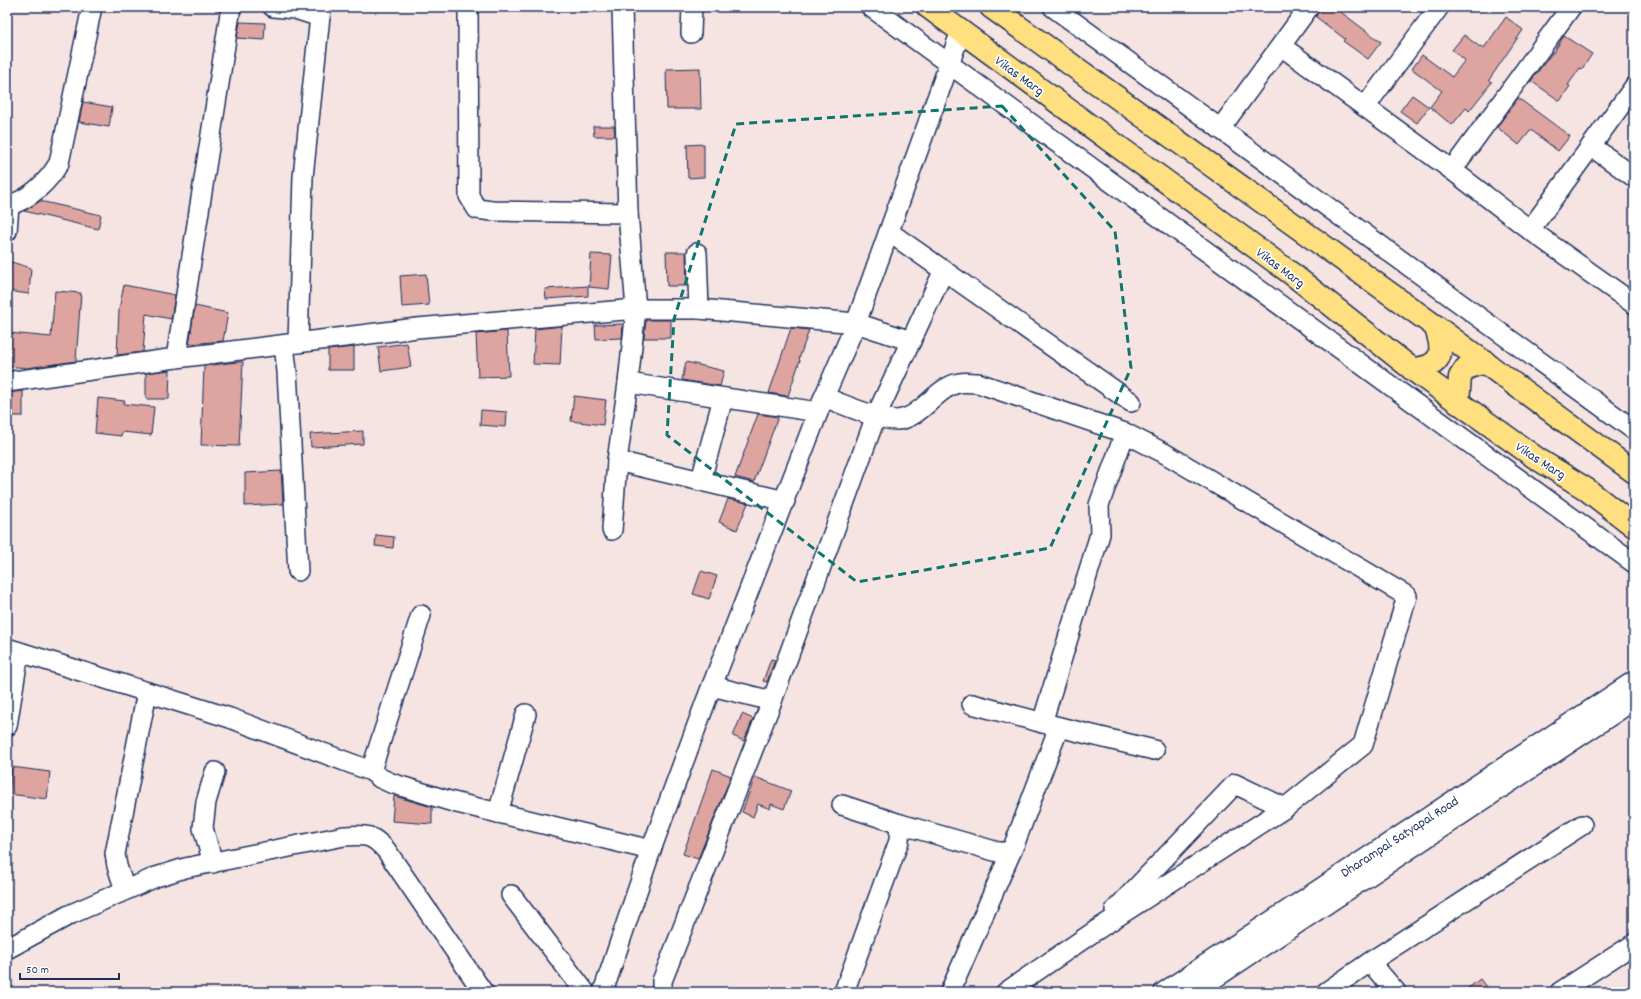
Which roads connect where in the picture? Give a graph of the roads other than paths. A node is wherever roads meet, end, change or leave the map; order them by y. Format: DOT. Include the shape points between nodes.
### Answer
graph roads {
  1 [pos="92,7"];
  2 [pos="231,7"];
  3 [pos="273,7"];
  4 [pos="468,7"];
  5 [pos="622,7"];
  6 [pos="692,7"];
  7 [pos="871,7"];
  8 [pos="928,7"];
  9 [pos="991,7"];
  10 [pos="1053,7"];
  11 [pos="1309,7"];
  12 [pos="1439,7"];
  13 [pos="1571,7"];
  14 [pos="321,12"];
  15 [pos="961,31"];
  16 [pos="691,32"];
  17 [pos="1280,46"];
  18 [pos="949,63"];
  19 [pos="1634,87"];
  20 [pos="1365,107"];
  21 [pos="1220,129"];
  22 [pos="1591,146"];
  23 [pos="1452,170"];
  24 [pos="1634,177"];
  25 [pos="8,206"];
  26 [pos="628,213"];
  27 [pos="1530,230"];
  28 [pos="7,231"];
  29 [pos="889,232"];
  30 [pos="697,253"];
  31 [pos="944,270"];
  32 [pos="1634,304"];
  33 [pos="699,308"];
  34 [pos="636,309"];
  35 [pos="856,323"];
  36 [pos="1435,326"];
  37 [pos="911,340"];
  38 [pos="291,344"];
  39 [pos="176,358"];
  40 [pos="1485,362"];
  41 [pos="1412,369"];
  42 [pos="7,382"];
  43 [pos="628,383"];
  44 [pos="724,398"];
  45 [pos="1131,402"];
  46 [pos="1458,403"];
  47 [pos="821,405"];
  48 [pos="876,416"];
  49 [pos="1634,430"];
  50 [pos="1125,433"];
  51 [pos="618,460"];
  52 [pos="1634,472"];
  53 [pos="701,480"];
  54 [pos="785,501"];
  55 [pos="1634,526"];
  56 [pos="612,530"];
  57 [pos="1634,562"];
  58 [pos="298,571"];
  59 [pos="421,615"];
  60 [pos="13,650"];
  61 [pos="1634,681"];
  62 [pos="712,686"];
  63 [pos="147,692"];
  64 [pos="1634,700"];
  65 [pos="772,701"];
  66 [pos="972,704"];
  67 [pos="526,714"];
  68 [pos="1050,725"];
  69 [pos="7,726"];
  70 [pos="1154,750"];
  71 [pos="371,771"];
  72 [pos="215,772"];
  73 [pos="842,805"];
  74 [pos="1285,808"];
  75 [pos="498,813"];
  76 [pos="900,824"];
  77 [pos="1582,825"];
  78 [pos="651,850"];
  79 [pos="1010,852"];
  80 [pos="213,863"];
  81 [pos="125,890"];
  82 [pos="511,895"];
  83 [pos="1095,931"];
  84 [pos="1634,944"];
  85 [pos="7,949"];
  86 [pos="1370,962"];
  87 [pos="1212,979"];
  88 [pos="483,992"];
  89 [pos="585,992"];
  90 [pos="603,992"];
  91 [pos="662,992"];
  92 [pos="844,992"];
  93 [pos="950,992"];
  94 [pos="1006,992"];
  95 [pos="1164,992"];
  96 [pos="1194,992"];
  97 [pos="1326,992"];
  98 [pos="1396,992"];
  99 [pos="1560,992"];
  1 -- 25 [label="street" via="59,163 43,185"];
  2 -- 39 [label="street"];
  3 -- 14 [label="street"];
  4 -- 26 [label="street" via="469,196 477,209"];
  5 -- 26 [label="street"];
  6 -- 16 [label="street"];
  7 -- 18 [label="street"];
  8 -- 15 [label="main road, Vikas Marg"];
  9 -- 36 [label="main road"];
  10 -- 21 [label="street"];
  11 -- 17 [label="street"];
  12 -- 20 [label="street"];
  13 -- 23 [label="street"];
  14 -- 38 [label="street" via="303,177"];
  15 -- 18 [label="street"];
  15 -- 41 [label="main road, Vikas Marg" via="1292,274"];
  17 -- 20 [label="street"];
  17 -- 21 [label="street"];
  18 -- 29 [label="street"];
  18 -- 57 [label="street"];
  19 -- 22 [label="street"];
  20 -- 23 [label="street"];
  21 -- 49 [label="street"];
  22 -- 24 [label="street"];
  22 -- 27 [label="street"];
  23 -- 27 [label="street"];
  25 -- 28 [label="street"];
  26 -- 34 [label="street"];
  27 -- 32 [label="street"];
  29 -- 31 [label="street"];
  29 -- 35 [label="street"];
  30 -- 33 [label="street"];
  31 -- 37 [label="street"];
  31 -- 45 [label="street"];
  33 -- 34 [label="street"];
  33 -- 35 [label="street"];
  34 -- 38 [label="street" via="417,328"];
  34 -- 43 [label="street"];
  35 -- 37 [label="street"];
  35 -- 47 [label="street"];
  36 -- 40 [label="main road"];
  36 -- 41 [label="main road" via="1442,349 1440,356 1430,366"];
  37 -- 48 [label="street"];
  38 -- 39 [label="street"];
  38 -- 58 [label="street" via="287,371"];
  39 -- 42 [label="street"];
  40 -- 46 [label="main road" via="1466,368 1460,377"];
  40 -- 52 [label="main road"];
  41 -- 46 [label="main road, Vikas Marg"];
  43 -- 44 [label="street"];
  43 -- 51 [label="street"];
  44 -- 47 [label="street"];
  44 -- 53 [label="street"];
  46 -- 55 [label="main road, Vikas Marg" via="1536,458 1586,489"];
  47 -- 48 [label="street"];
  47 -- 54 [label="street"];
  48 -- 50 [label="street" via="896,420 907,418 946,389 966,382 978,383"];
  48 -- 65 [label="street"];
  50 -- 68 [label="street" via="1099,505 1100,534"];
  50 -- 74 [label="street" via="1164,453 1407,596 1363,745"];
  51 -- 53 [label="street"];
  51 -- 56 [label="street"];
  53 -- 54 [label="street"];
  54 -- 62 [label="street"];
  59 -- 71 [label="street"];
  60 -- 63 [label="street"];
  60 -- 69 [label="street"];
  61 -- 87 [label="street, Dharampal Satyapal Road"];
  62 -- 65 [label="street"];
  62 -- 78 [label="street"];
  63 -- 71 [label="street" via="230,718"];
  63 -- 81 [label="street" via="115,854"];
  64 -- 87 [label="street, Dharampal Satyapal Road"];
  65 -- 91 [label="street" via="662,981"];
  66 -- 68 [label="street"];
  67 -- 75 [label="street"];
  68 -- 70 [label="street"];
  68 -- 79 [label="street" via="1016,840"];
  71 -- 75 [label="street" via="391,783"];
  72 -- 80 [label="street" via="206,802 203,828"];
  73 -- 76 [label="street"];
  74 -- 83 [label="street"];
  74 -- 83 [label="street" via="1235,784"];
  75 -- 78 [label="street"];
  76 -- 79 [label="street" via="998,852"];
  76 -- 92 [label="street" via="899,841"];
  77 -- 86 [label="street"];
  78 -- 90 [label="street"];
  79 -- 93 [label="street"];
  80 -- 81 [label="street" via="185,868"];
  80 -- 88 [label="street" via="344,836 366,835 377,840"];
  81 -- 85 [label="street" via="69,915"];
  82 -- 89 [label="street"];
  83 -- 94 [label="street"];
  84 -- 99 [label="street"];
  86 -- 97 [label="street"];
  86 -- 98 [label="street"];
  87 -- 95 [label="street, Dharampal Satyapal Road"];
  87 -- 96 [label="street, Dharampal Satyapal Road"];
}
